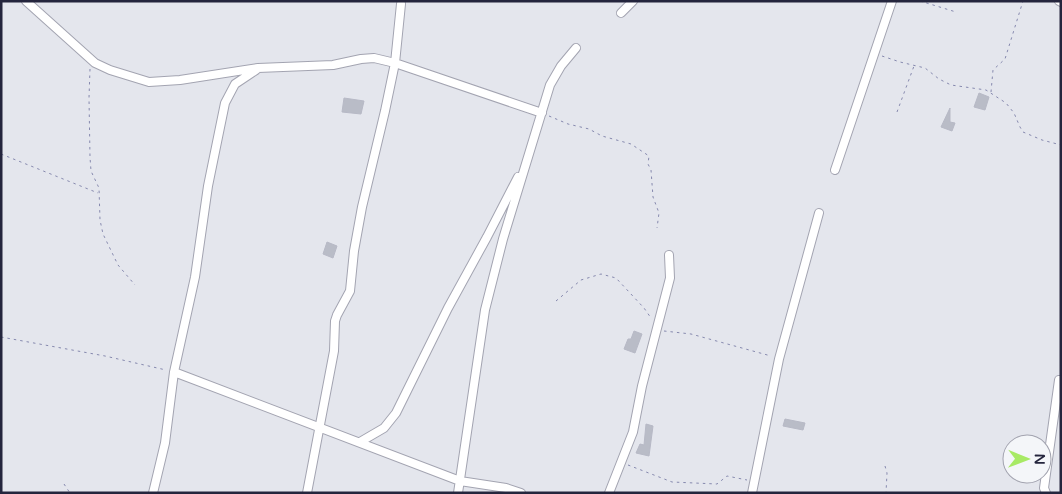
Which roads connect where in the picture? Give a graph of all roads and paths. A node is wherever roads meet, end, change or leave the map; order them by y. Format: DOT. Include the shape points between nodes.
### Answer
graph roads {
  1 [pos="26,1"];
  2 [pos="633,1"];
  3 [pos="892,1"];
  4 [pos="920,1"];
  5 [pos="1023,1"];
  6 [pos="401,4"];
  7 [pos="956,12"];
  8 [pos="621,13"];
  9 [pos="576,48"];
  10 [pos="875,53"];
  11 [pos="90,59"];
  12 [pos="395,63"];
  13 [pos="914,65"];
  14 [pos="258,68"];
  15 [pos="991,92"];
  16 [pos="897,112"];
  17 [pos="542,113"];
  18 [pos="539,121"];
  19 [pos="1061,145"];
  20 [pos="1,154"];
  21 [pos="835,170"];
  22 [pos="99,193"];
  23 [pos="820,213"];
  24 [pos="657,228"];
  25 [pos="669,255"];
  26 [pos="135,285"];
  27 [pos="556,300"];
  28 [pos="657,328"];
  29 [pos="1,337"];
  30 [pos="779,358"];
  31 [pos="174,372"];
  32 [pos="1059,380"];
  33 [pos="319,428"];
  34 [pos="360,442"];
  35 [pos="621,463"];
  36 [pos="885,466"];
  37 [pos="460,481"];
  38 [pos="64,484"];
  39 [pos="754,484"];
  40 [pos="70,493"];
  41 [pos="153,493"];
  42 [pos="307,493"];
  43 [pos="458,493"];
  44 [pos="521,493"];
  45 [pos="609,493"];
  46 [pos="752,493"];
  47 [pos="886,493"];
  48 [pos="1046,493"];
  1 -- 11 [label="street"];
  2 -- 8 [label="street"];
  3 -- 10 [label="street"];
  4 -- 7 [label="path"];
  5 -- 15 [label="path" via="1005,59 993,70"];
  6 -- 12 [label="street"];
  9 -- 17 [label="street" via="554,77"];
  10 -- 13 [label="path"];
  10 -- 21 [label="street"];
  11 -- 14 [label="street" via="110,70 149,82"];
  11 -- 22 [label="path" via="90,157"];
  12 -- 14 [label="street" via="374,58 334,66"];
  12 -- 17 [label="street"];
  12 -- 33 [label="street" via="362,207 350,291 335,321 334,351"];
  13 -- 15 [label="path" via="929,70 951,85"];
  13 -- 16 [label="path"];
  14 -- 31 [label="street" via="235,84 225,103 208,186 195,277"];
  15 -- 19 [label="path" via="1006,103 1023,132"];
  17 -- 18 [label="street"];
  17 -- 24 [label="path" via="631,144 649,156 653,197 659,213"];
  18 -- 34 [label="street" via="516,182 396,413 384,428"];
  18 -- 37 [label="street" via="485,310"];
  20 -- 22 [label="path"];
  22 -- 26 [label="path" via="105,240 118,265"];
  23 -- 30 [label="street"];
  25 -- 28 [label="street" via="670,278"];
  27 -- 28 [label="path" via="581,280 596,274 610,276 616,278 644,308"];
  28 -- 30 [label="path"];
  28 -- 35 [label="street" via="633,432"];
  29 -- 31 [label="path"];
  30 -- 39 [label="street"];
  31 -- 33 [label="street"];
  31 -- 41 [label="street" via="165,443"];
  32 -- 48 [label="street" via="1044,488"];
  33 -- 34 [label="street"];
  33 -- 42 [label="street"];
  34 -- 37 [label="street"];
  35 -- 39 [label="path" via="672,482 717,484 729,476"];
  35 -- 45 [label="street"];
  36 -- 47 [label="path"];
  37 -- 43 [label="street"];
  37 -- 44 [label="street"];
  38 -- 40 [label="path"];
  39 -- 46 [label="street"];
}
